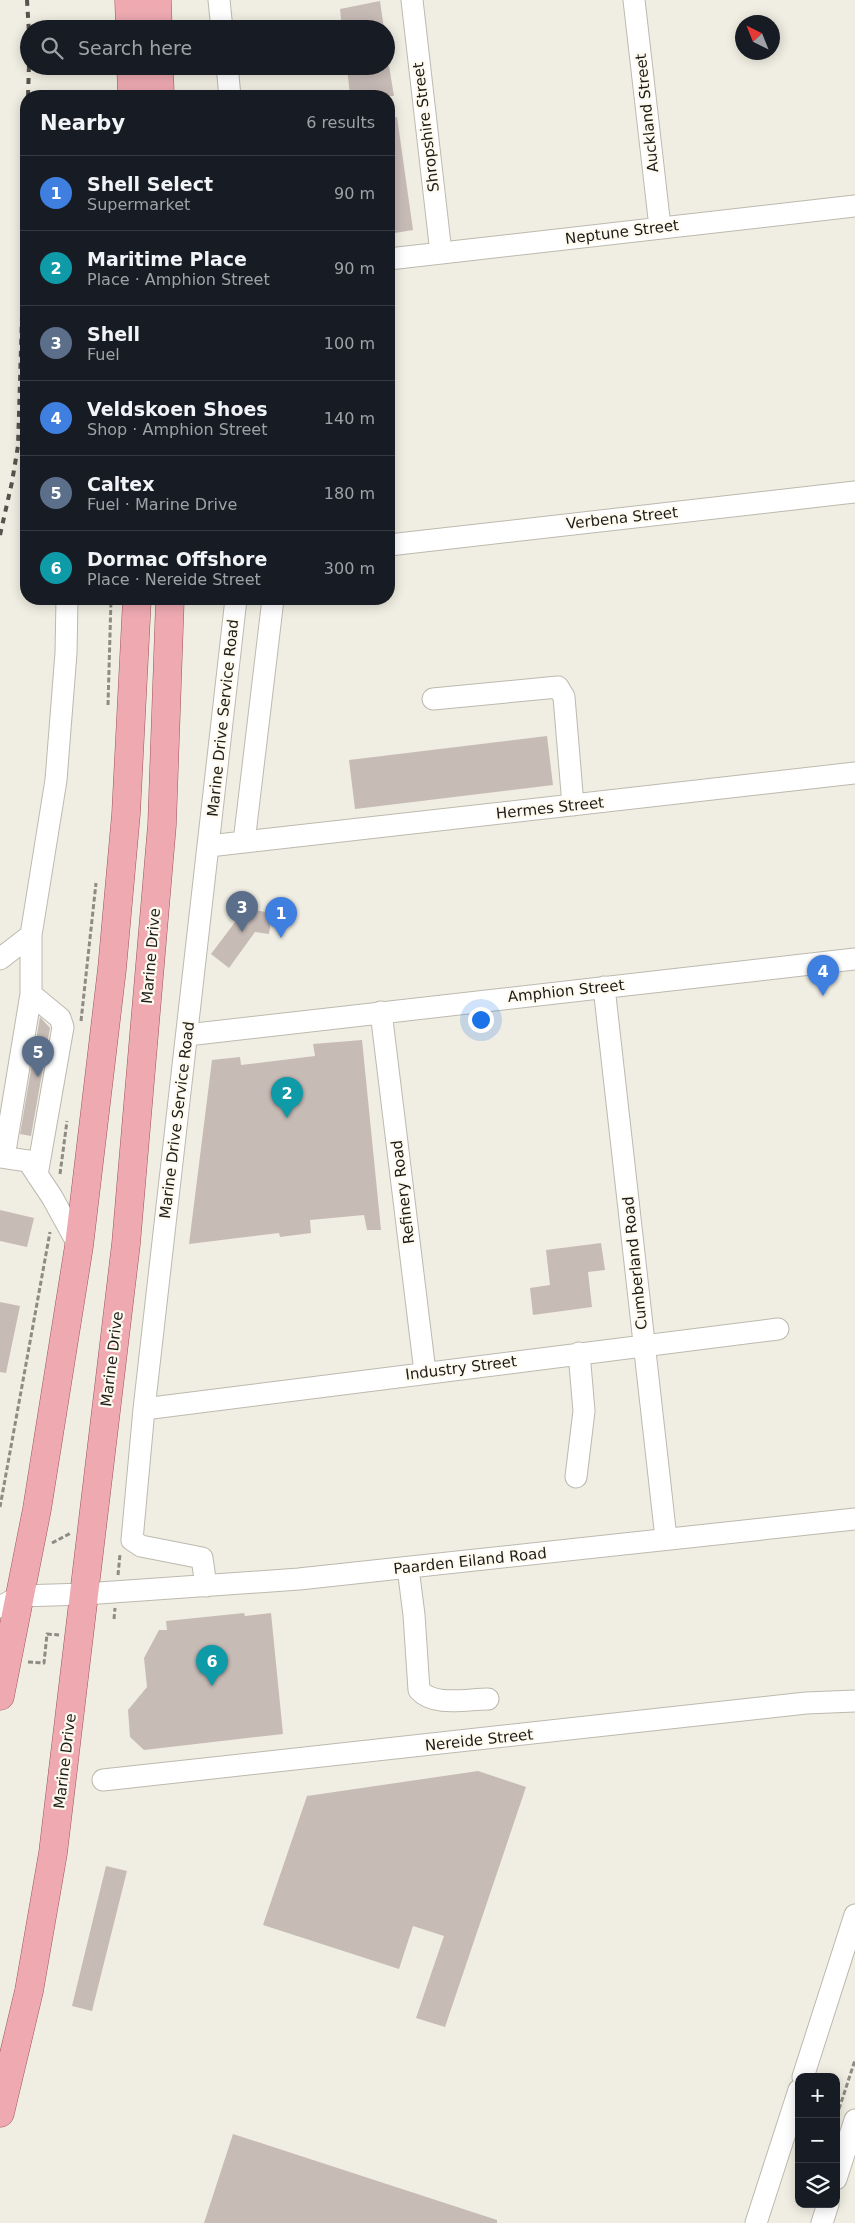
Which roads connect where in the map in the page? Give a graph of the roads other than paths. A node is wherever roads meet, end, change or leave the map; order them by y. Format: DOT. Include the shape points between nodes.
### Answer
graph roads {
  1 [pos="129,0"];
  2 [pos="157,0"];
  3 [pos="219,0"];
  4 [pos="412,0"];
  5 [pos="634,0"];
  6 [pos="130,20"];
  7 [pos="158,20"];
  8 [pos="221,20"];
  9 [pos="131,75"];
  10 [pos="159,75"];
  11 [pos="228,75"];
  12 [pos="132,90"];
  13 [pos="160,90"];
  14 [pos="229,90"];
  15 [pos="855,206"];
  16 [pos="660,227"];
  17 [pos="441,253"];
  18 [pos="395,258"];
  19 [pos="855,492"];
  20 [pos="395,544"];
  21 [pos="67,605"];
  22 [pos="137,605"];
  23 [pos="170,605"];
  24 [pos="235,605"];
  25 [pos="272,605"];
  26 [pos="433,699"];
  27 [pos="855,772"];
  28 [pos="573,805"];
  29 [pos="244,842"];
  30 [pos="208,846"];
  31 [pos="31,935"];
  32 [pos="0,959"];
  33 [pos="855,959"];
  34 [pos="604,987"];
  35 [pos="30,994"];
  36 [pos="382,1012"];
  37 [pos="187,1035"];
  38 [pos="2,1157"];
  39 [pos="37,1175"];
  40 [pos="79,1246"];
  41 [pos="778,1329"];
  42 [pos="644,1345"];
  43 [pos="579,1353"];
  44 [pos="425,1372"];
  45 [pos="144,1409"];
  46 [pos="576,1477"];
  47 [pos="855,1519"];
  48 [pos="666,1538"];
  49 [pos="408,1568"];
  50 [pos="206,1586"];
  51 [pos="85,1594"];
  52 [pos="7,1597"];
  53 [pos="0,1696"];
  54 [pos="488,1699"];
  55 [pos="855,1702"];
  56 [pos="103,1780"];
  57 [pos="855,1914"];
  58 [pos="804,2073"];
  59 [pos="795,2102"];
  60 [pos="0,2113"];
  61 [pos="847,2115"];
  62 [pos="839,2163"];
  63 [pos="827,2208"];
  64 [pos="756,2223"];
  65 [pos="822,2223"];
  1 -- 6 [label="main road"];
  2 -- 7 [label="main road"];
  3 -- 8 [label="street"];
  4 -- 17 [label="street, Shropshire Street"];
  5 -- 16 [label="street, Auckland Street"];
  9 -- 12 [label="main road"];
  10 -- 13 [label="main road"];
  11 -- 14 [label="street"];
  15 -- 16 [label="street, Neptune Street"];
  16 -- 17 [label="street, Neptune Street"];
  17 -- 18 [label="street, Neptune Street"];
  19 -- 20 [label="street, Verbena Street"];
  21 -- 31 [label="street" via="56,780"];
  22 -- 40 [label="main road" via="126,814 112,969"];
  23 -- 51 [label="main road, Marine Drive" via="156,902 126,1244"];
  24 -- 30 [label="street, Marine Drive Service Road"];
  25 -- 29 [label="street"];
  26 -- 28 [label="street" via="558,687 564,697"];
  27 -- 28 [label="street, Hermes Street"];
  28 -- 29 [label="street, Hermes Street"];
  29 -- 30 [label="street, Hermes Street"];
  30 -- 37 [label="street, Marine Drive Service Road"];
  31 -- 32 [label="street"];
  31 -- 35 [label="street"];
  33 -- 34 [label="street, Amphion Street"];
  34 -- 36 [label="street, Amphion Street"];
  34 -- 42 [label="street, Cumberland Road"];
  35 -- 38 [label="street"];
  35 -- 39 [label="street" via="60,1018 63,1027"];
  36 -- 37 [label="street, Amphion Street"];
  36 -- 44 [label="street, Refinery Road"];
  37 -- 45 [label="street, Marine Drive Service Road"];
  38 -- 39 [label="street" via="28,1161"];
  39 -- 40 [label="street"];
  40 -- 52 [label="main road" via="37,1509"];
  41 -- 42 [label="street, Industry Street"];
  42 -- 43 [label="street, Industry Street"];
  42 -- 48 [label="street, Cumberland Road"];
  43 -- 44 [label="street, Industry Street"];
  43 -- 46 [label="street" via="584,1411"];
  44 -- 45 [label="street, Industry Street"];
  45 -- 50 [label="street, Marine Drive Service Road" via="132,1540 141,1546 202,1558"];
  47 -- 48 [label="street, Paarden Eiland Road"];
  48 -- 49 [label="street, Paarden Eiland Road"];
  49 -- 50 [label="street, Paarden Eiland Road"];
  49 -- 54 [label="street" via="419,1690 434,1700"];
  50 -- 51 [label="street, Paarden Eiland Road"];
  51 -- 52 [label="street, Paarden Eiland Road"];
  51 -- 60 [label="main road, Marine Drive" via="53,1853 29,1990"];
  52 -- 53 [label="main road"];
  55 -- 56 [label="street, Nereide Street" via="806,1703"];
  57 -- 58 [label="street"];
  59 -- 64 [label="street"];
  61 -- 62 [label="street"];
  63 -- 65 [label="street"];
}
